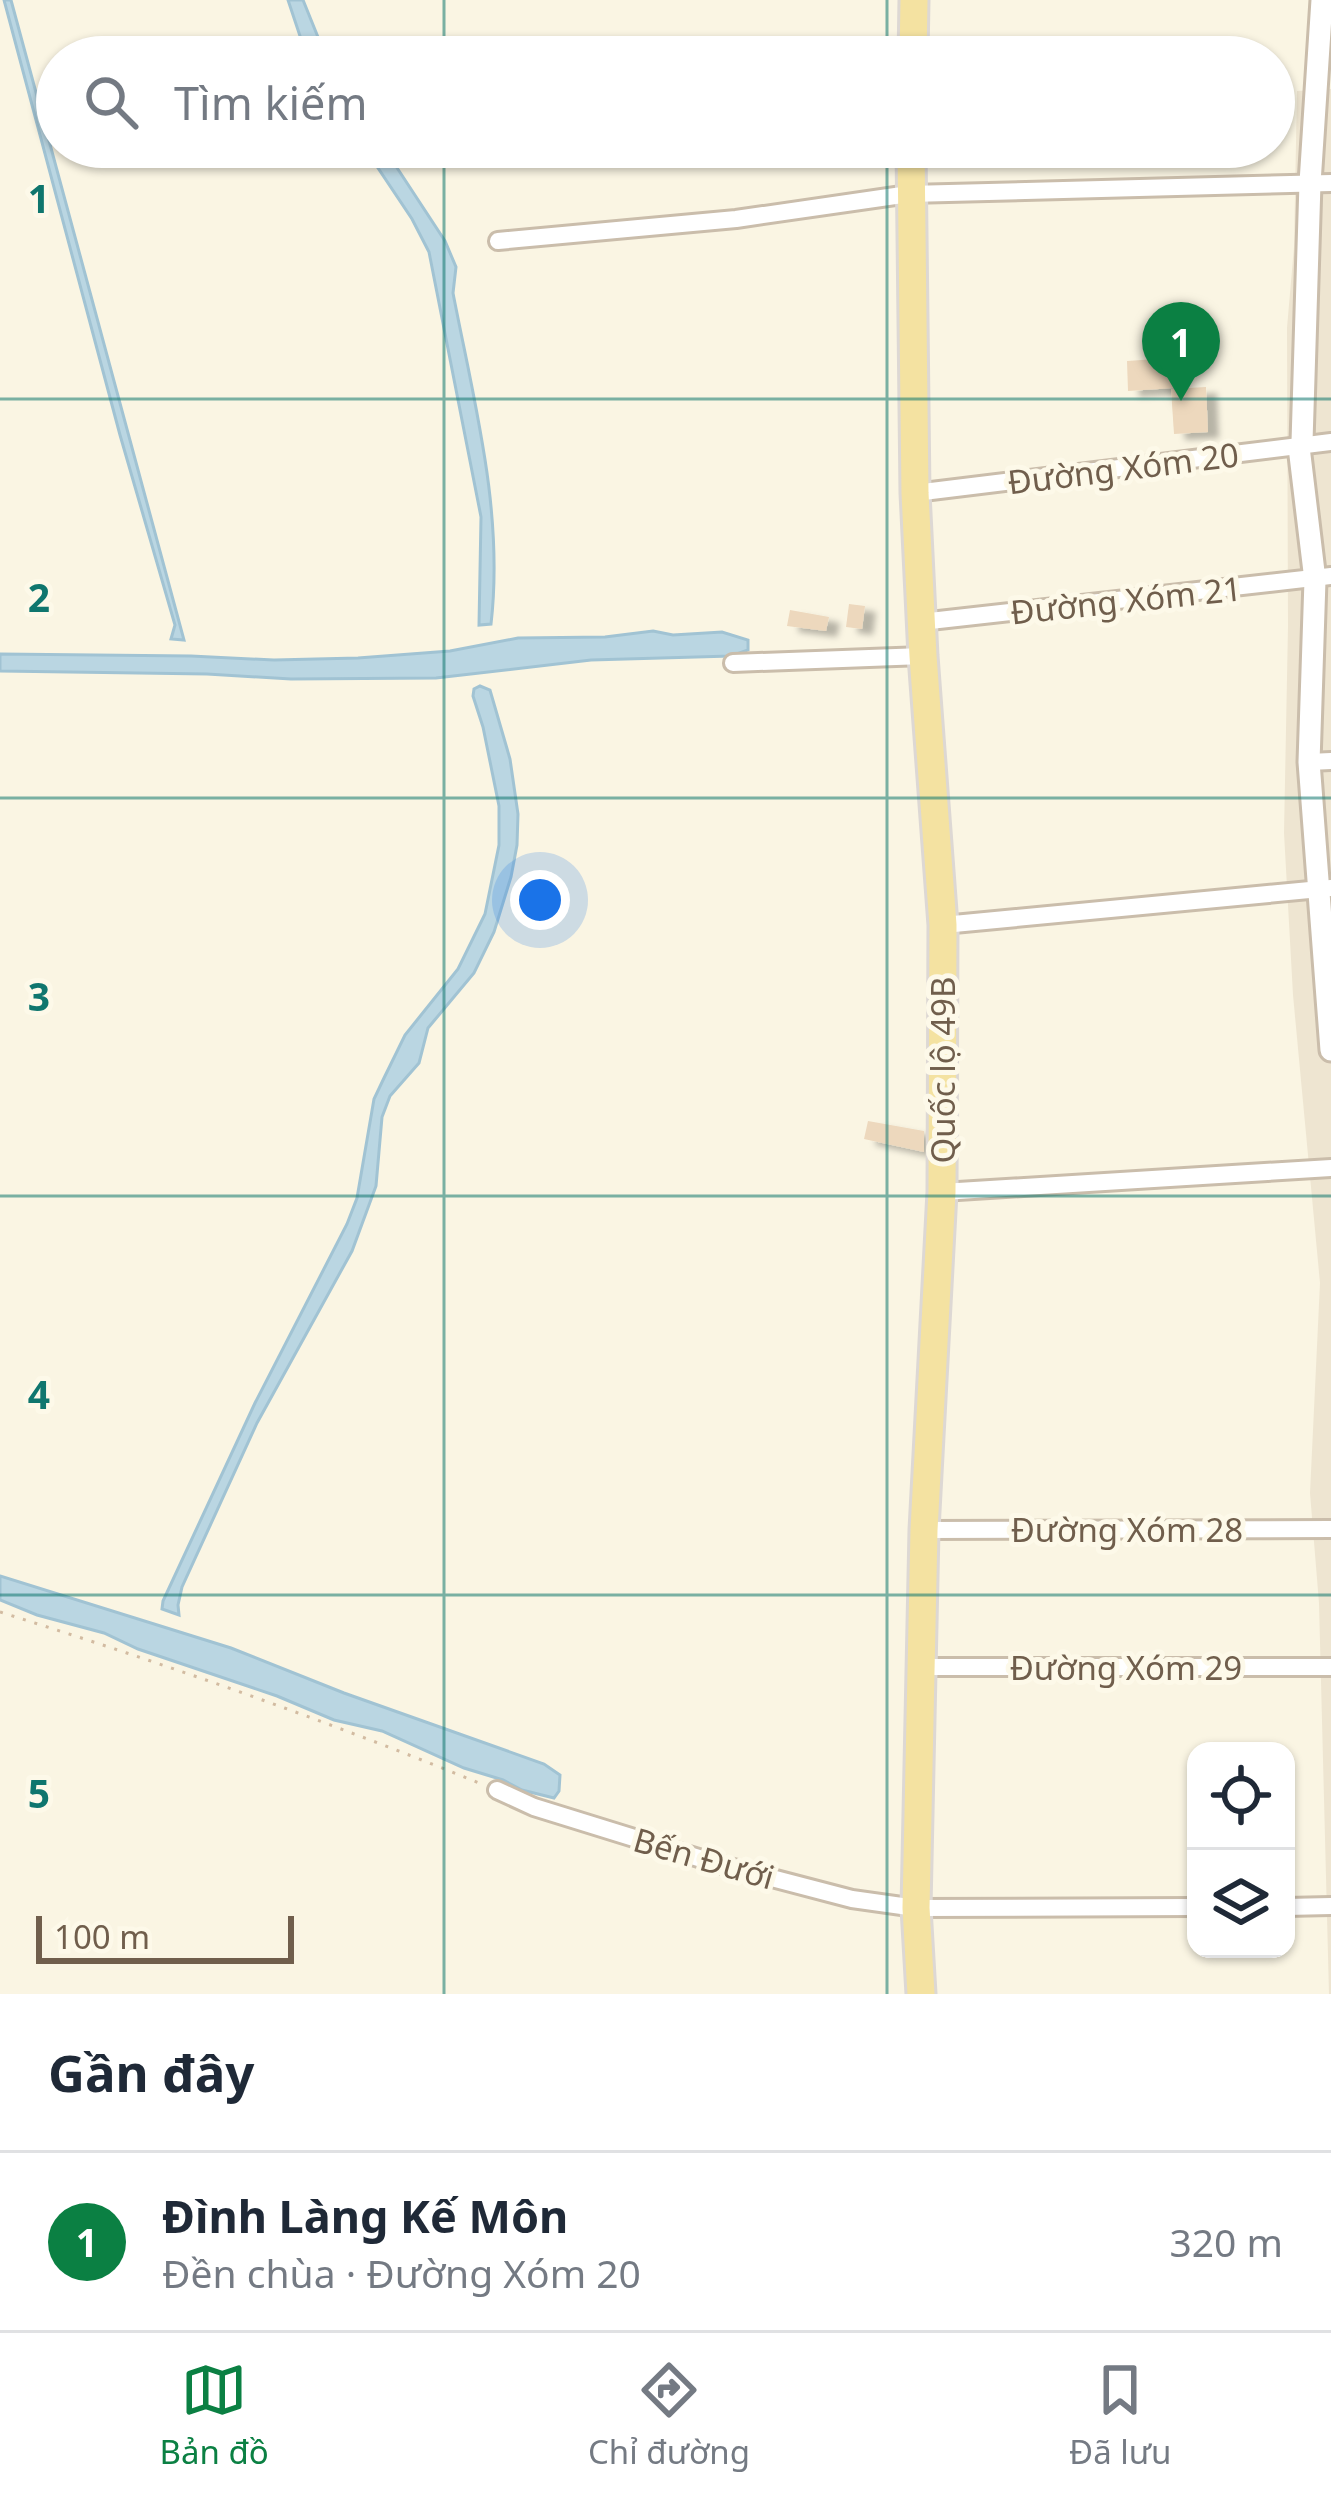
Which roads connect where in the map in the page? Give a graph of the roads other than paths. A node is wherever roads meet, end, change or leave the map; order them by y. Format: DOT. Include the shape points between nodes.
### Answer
graph roads {
  1 [pos="914,0"];
  2 [pos="1322,0"];
  3 [pos="913,36"];
  4 [pos="910,168"];
  5 [pos="1321,183"];
  6 [pos="909,194"];
  7 [pos="497,241"];
  8 [pos="1331,442"];
  9 [pos="1299,447"];
  10 [pos="915,493"];
  11 [pos="1323,578"];
  12 [pos="921,622"];
  13 [pos="923,656"];
  14 [pos="733,663"];
  15 [pos="1320,762"];
  16 [pos="1325,889"];
  17 [pos="943,925"];
  18 [pos="1331,1049"];
  19 [pos="1331,1168"];
  20 [pos="942,1192"];
  21 [pos="1331,1529"];
  22 [pos="924,1530"];
  23 [pos="922,1667"];
  24 [pos="1331,1667"];
  25 [pos="496,1790"];
  26 [pos="1295,1906"];
  27 [pos="1331,1906"];
  28 [pos="1187,1907"];
  29 [pos="916,1908"];
  30 [pos="921,1994"];
  1 -- 3 [label="main road"];
  2 -- 5 [label="street"];
  4 -- 6 [label="main road, Quốc lộ 49B"];
  5 -- 6 [label="street"];
  5 -- 9 [label="street"];
  6 -- 7 [label="street"];
  6 -- 10 [label="main road, Quốc lộ 49B"];
  8 -- 9 [label="street, Đường Xóm 20"];
  9 -- 10 [label="street, Đường Xóm 20"];
  9 -- 11 [label="street"];
  10 -- 12 [label="main road, Quốc lộ 49B"];
  11 -- 12 [label="street, Đường Xóm 21"];
  11 -- 15 [label="street"];
  12 -- 13 [label="main road, Quốc lộ 49B"];
  13 -- 14 [label="street"];
  13 -- 17 [label="main road, Quốc lộ 49B"];
  15 -- 16 [label="street"];
  16 -- 17 [label="street"];
  16 -- 18 [label="street"];
  17 -- 20 [label="main road, Quốc lộ 49B"];
  19 -- 20 [label="street"];
  20 -- 22 [label="main road, Quốc lộ 49B"];
  21 -- 22 [label="street, Đường Xóm 28"];
  22 -- 23 [label="main road, Quốc lộ 49B"];
  23 -- 24 [label="street, Đường Xóm 29"];
  23 -- 29 [label="main road, Quốc lộ 49B"];
  25 -- 29 [label="street, Bến Đưới" via="718,1864"];
  26 -- 27 [label="street"];
  28 -- 29 [label="street, Bến Đưới"];
  29 -- 30 [label="main road, Quốc lộ 49B"];
}
